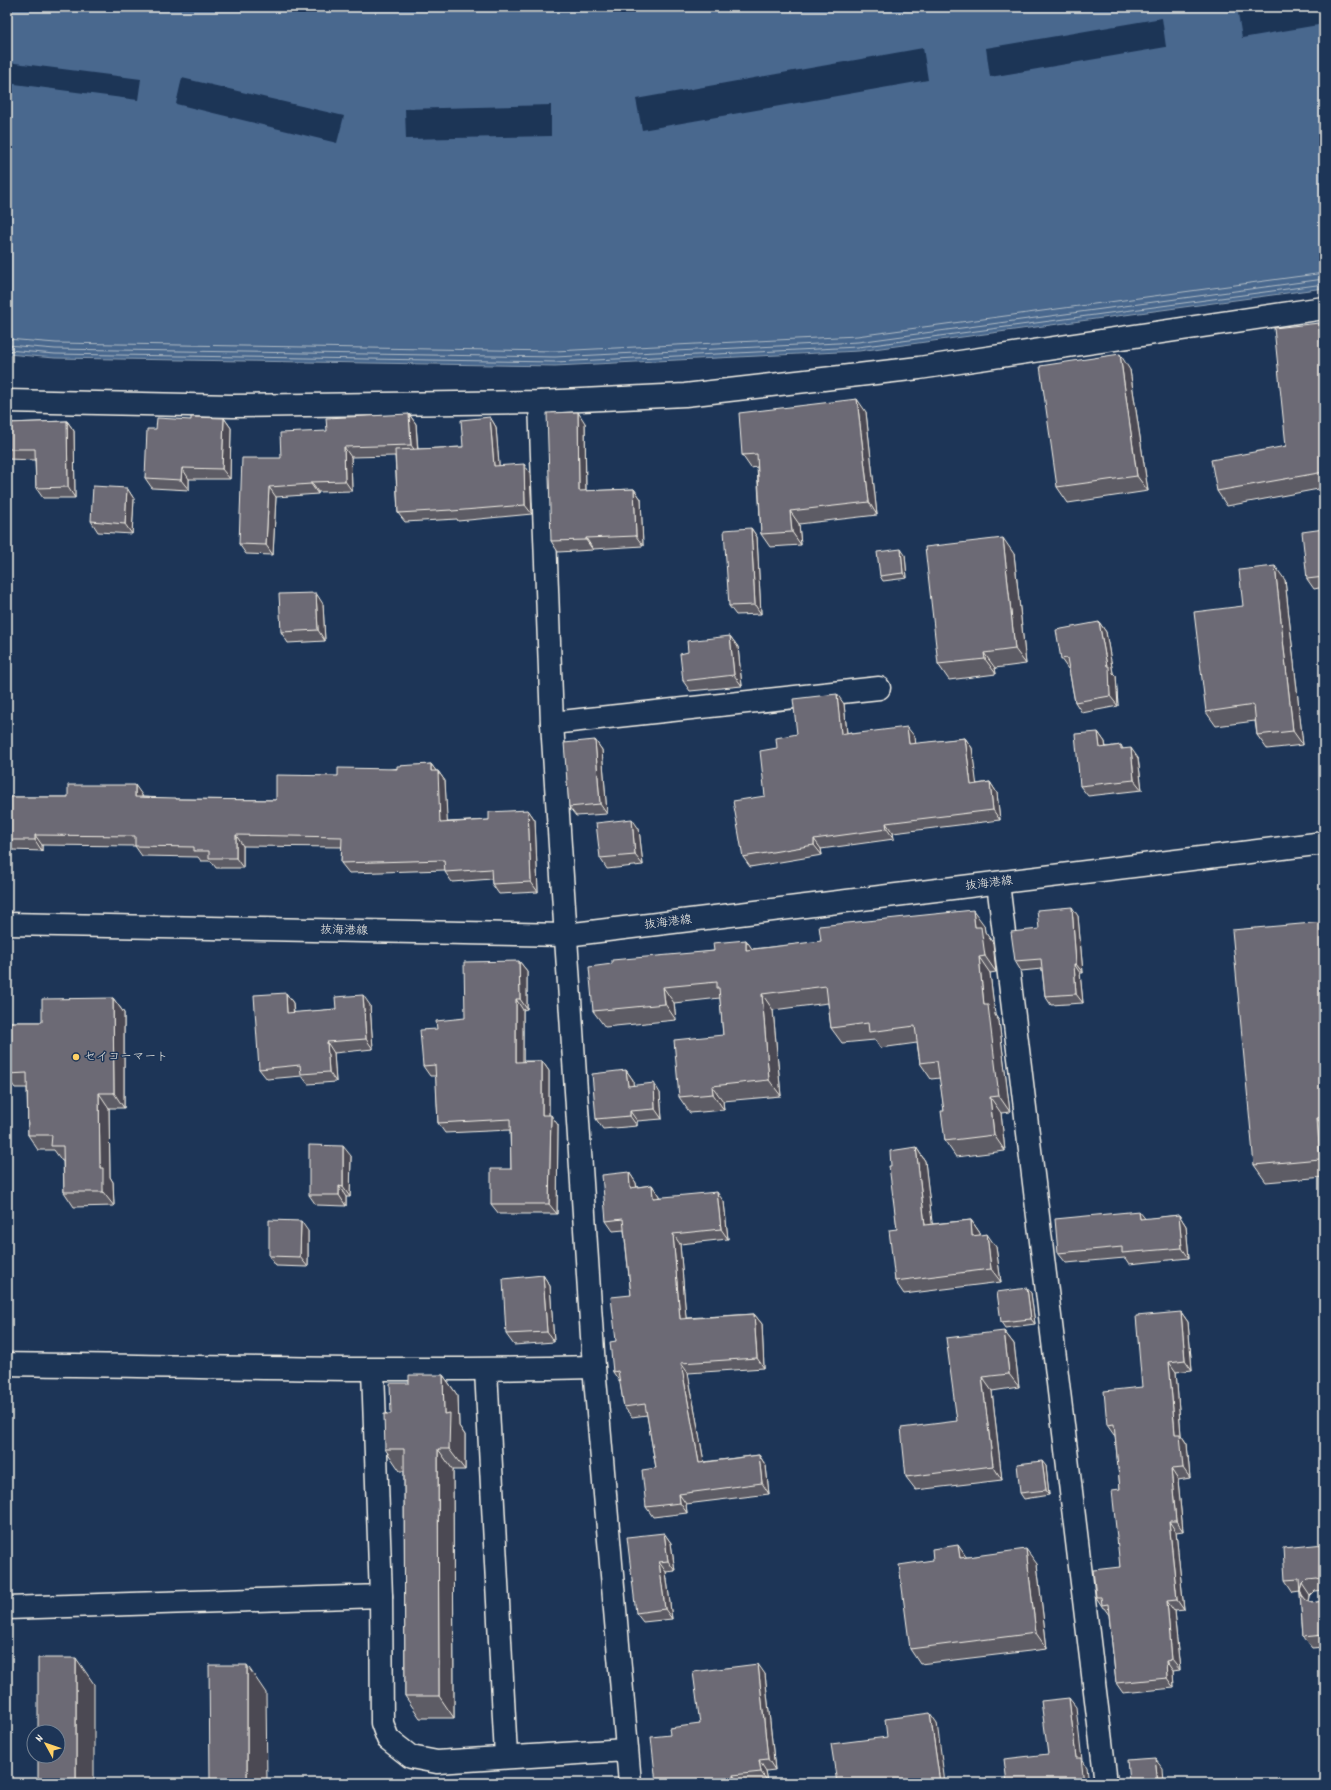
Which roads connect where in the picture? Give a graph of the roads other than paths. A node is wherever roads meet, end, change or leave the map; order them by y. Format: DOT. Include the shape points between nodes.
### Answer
graph roads {
  1 [pos="1324,308"];
  2 [pos="540,402"];
  3 [pos="7,406"];
  4 [pos="879,688"];
  5 [pos="552,723"];
  6 [pos="1324,843"];
  7 [pos="998,883"];
  8 [pos="7,924"];
  9 [pos="566,935"];
  10 [pos="7,1364"];
  11 [pos="594,1367"];
  12 [pos="373,1370"];
  13 [pos="486,1370"];
  14 [pos="381,1596"];
  15 [pos="7,1608"];
  16 [pos="626,1750"];
  17 [pos="506,1756"];
  18 [pos="630,1783"];
  19 [pos="1106,1783"];
  1 -- 2 [label="street" via="919,368 685,395"];
  2 -- 3 [label="street"];
  2 -- 5 [label="street"];
  4 -- 5 [label="street"];
  5 -- 9 [label="street"];
  6 -- 7 [label="street, 抜海港線"];
  7 -- 9 [label="street, 抜海港線"];
  7 -- 19 [label="street"];
  8 -- 9 [label="street, 抜海港線"];
  9 -- 11 [label="street"];
  10 -- 12 [label="street"];
  11 -- 13 [label="street"];
  11 -- 16 [label="street"];
  12 -- 13 [label="street"];
  12 -- 14 [label="street"];
  13 -- 17 [label="street"];
  14 -- 15 [label="street"];
  14 -- 17 [label="street" via="382,1723 388,1739 411,1757 437,1762"];
  16 -- 17 [label="street"];
  16 -- 18 [label="street"];
}
